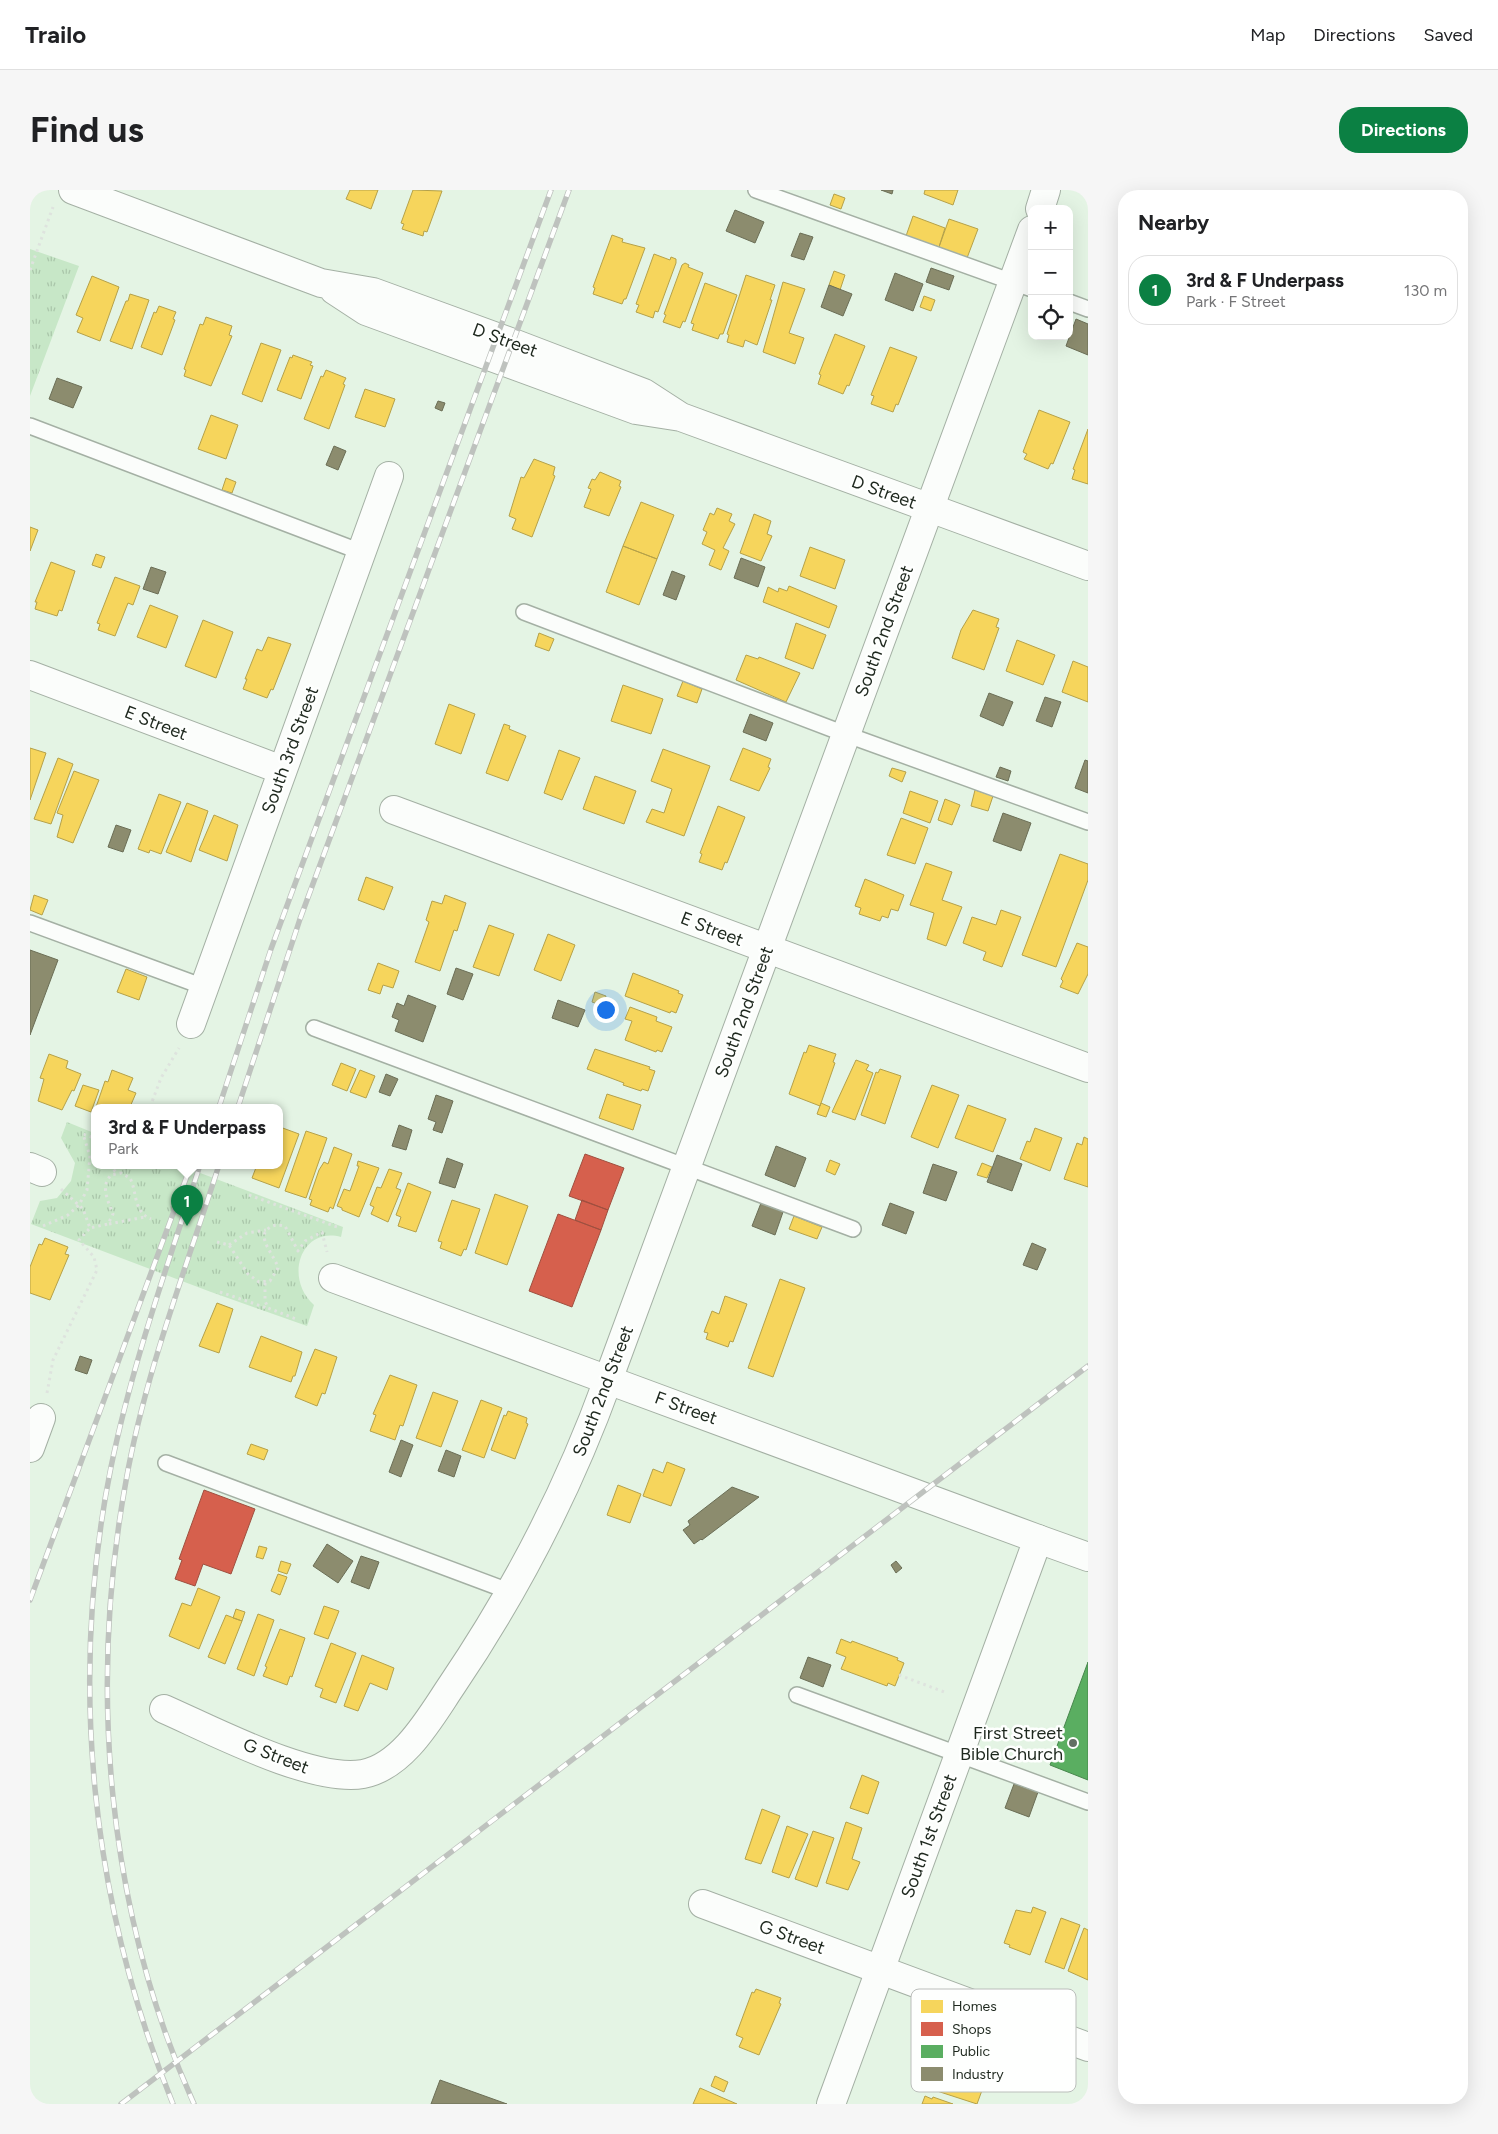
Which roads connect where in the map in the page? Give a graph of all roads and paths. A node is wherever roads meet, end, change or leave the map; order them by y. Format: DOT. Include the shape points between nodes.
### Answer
graph roads {
  1 [pos="756,190"];
  2 [pos="1046,190"];
  3 [pos="65,194"];
  4 [pos="1041,205"];
  5 [pos="1028,250"];
  6 [pos="30,270"];
  7 [pos="1022,285"];
  8 [pos="1073,303"];
  9 [pos="1088,309"];
  10 [pos="30,426"];
  11 [pos="388,476"];
  12 [pos="930,508"];
  13 [pos="361,552"];
  14 [pos="1088,566"];
  15 [pos="524,612"];
  16 [pos="30,675"];
  17 [pos="845,734"];
  18 [pos="282,770"];
  19 [pos="394,810"];
  20 [pos="1088,822"];
  21 [pos="30,923"];
  22 [pos="767,950"];
  23 [pos="204,987"];
  24 [pos="191,1024"];
  25 [pos="314,1028"];
  26 [pos="1088,1068"];
  27 [pos="151,1104"];
  28 [pos="91,1137"];
  29 [pos="91,1154"];
  30 [pos="91,1164"];
  31 [pos="686,1166"];
  32 [pos="36,1169"];
  33 [pos="113,1169"];
  34 [pos="117,1173"];
  35 [pos="249,1195"];
  36 [pos="79,1205"];
  37 [pos="145,1217"];
  38 [pos="151,1219"];
  39 [pos="108,1224"];
  40 [pos="42,1226"];
  41 [pos="90,1228"];
  42 [pos="340,1228"];
  43 [pos="853,1229"];
  44 [pos="266,1230"];
  45 [pos="217,1242"];
  46 [pos="228,1245"];
  47 [pos="333,1278"];
  48 [pos="265,1283"];
  49 [pos="220,1292"];
  50 [pos="268,1308"];
  51 [pos="296,1319"];
  52 [pos="608,1380"];
  53 [pos="35,1416"];
  54 [pos="30,1448"];
  55 [pos="166,1463"];
  56 [pos="1038,1539"];
  57 [pos="1088,1557"];
  58 [pos="512,1592"];
  59 [pos="899,1675"];
  60 [pos="947,1693"];
  61 [pos="798,1695"];
  62 [pos="164,1709"];
  63 [pos="960,1753"];
  64 [pos="392,1760"];
  65 [pos="1088,1802"];
  66 [pos="703,1904"];
  67 [pos="880,1970"];
  68 [pos="931,1989"];
  69 [pos="1076,2043"];
  70 [pos="1088,2047"];
  71 [pos="831,2104"];
  1 -- 7 [label="lane"];
  2 -- 4 [label="street"];
  3 -- 6 [label="path"];
  3 -- 12 [label="street, D Street" via="322,283 373,292 522,346 644,393 681,417"];
  5 -- 7 [label="street, South 2nd Street"];
  7 -- 12 [label="street, South 2nd Street"];
  8 -- 9 [label="lane"];
  10 -- 13 [label="lane"];
  11 -- 13 [label="street, South 3rd Street"];
  12 -- 14 [label="street, D Street"];
  12 -- 17 [label="street, South 2nd Street"];
  13 -- 18 [label="street, South 3rd Street"];
  15 -- 17 [label="lane"];
  16 -- 18 [label="street, E Street"];
  17 -- 20 [label="lane"];
  17 -- 22 [label="street, South 2nd Street"];
  18 -- 23 [label="street, South 3rd Street"];
  19 -- 22 [label="street, E Street"];
  21 -- 23 [label="lane"];
  22 -- 26 [label="street, E Street"];
  22 -- 31 [label="street, South 2nd Street"];
  23 -- 24 [label="street, South 3rd Street"];
  24 -- 27 [label="path" via="161,1078"];
  25 -- 31 [label="lane"];
  28 -- 29 [label="path" via="83,1134"];
  30 -- 36 [label="path" via="87,1190"];
  31 -- 43 [label="lane"];
  31 -- 52 [label="street, South 2nd Street"];
  32 -- 36 [label="path"];
  33 -- 34 [label="path"];
  34 -- 37 [label="path" via="130,1178 133,1193"];
  34 -- 39 [label="path" via="105,1183 113,1214"];
  35 -- 42 [label="path"];
  36 -- 40 [label="path" via="68,1215"];
  36 -- 41 [label="path"];
  37 -- 38 [label="path"];
  37 -- 39 [label="path"];
  39 -- 41 [label="path"];
  41 -- 53 [label="path" via="79,1240 94,1257 97,1270 53,1360"];
  44 -- 46 [label="path" via="247,1233"];
  44 -- 47 [label="path" via="275,1225 285,1226 298,1251 305,1241 322,1232"];
  44 -- 48 [label="path" via="264,1238 278,1268 274,1277"];
  45 -- 46 [label="path"];
  46 -- 48 [label="path" via="248,1274"];
  47 -- 52 [label="street, F Street"];
  48 -- 50 [label="path"];
  49 -- 50 [label="path"];
  50 -- 51 [label="path"];
  52 -- 56 [label="street, F Street"];
  52 -- 58 [label="street, South 2nd Street" via="563,1493"];
  53 -- 54 [label="street"];
  55 -- 58 [label="lane"];
  56 -- 57 [label="street, F Street"];
  56 -- 63 [label="street, South 1st Street"];
  58 -- 64 [label="street, South 2nd Street" via="441,1702"];
  59 -- 60 [label="path"];
  61 -- 63 [label="lane"];
  62 -- 64 [label="street, G Street" via="325,1774 364,1774"];
  63 -- 65 [label="lane"];
  63 -- 67 [label="street, South 1st Street"];
  66 -- 67 [label="street, G Street"];
  67 -- 68 [label="street, G Street"];
  67 -- 71 [label="street, South 1st Street"];
  69 -- 70 [label="street, G Street"];
}
